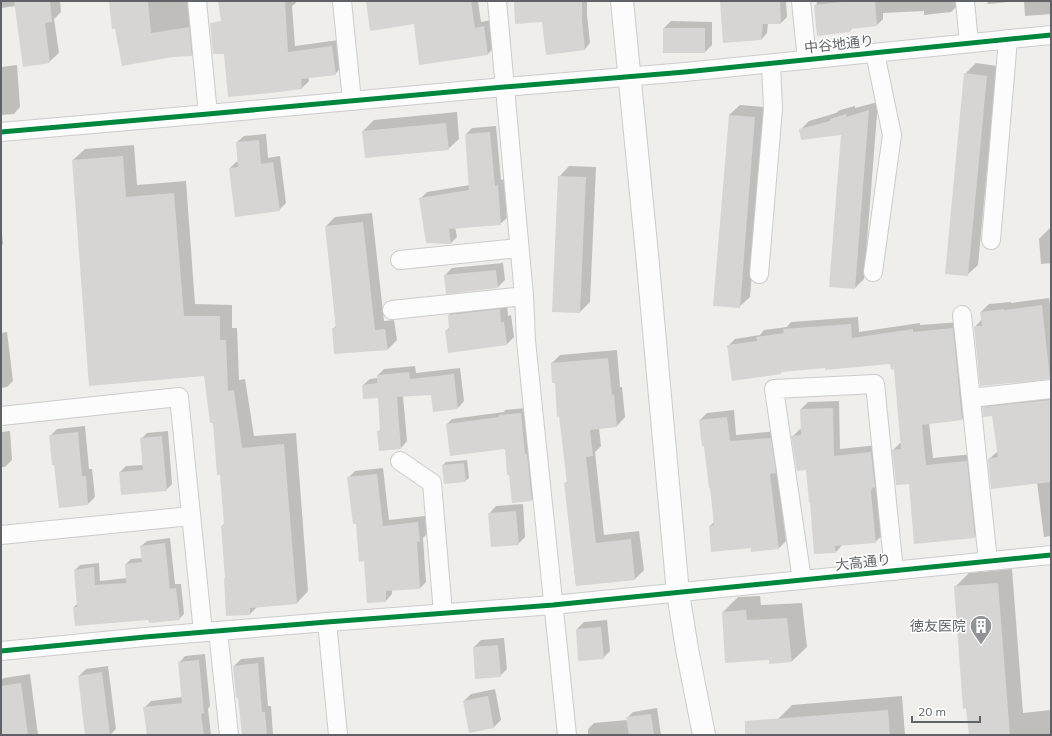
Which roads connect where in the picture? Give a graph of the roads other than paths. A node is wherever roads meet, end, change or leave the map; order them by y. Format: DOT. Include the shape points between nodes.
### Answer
graph roads {
  1 [pos="197,1"];
  2 [pos="342,1"];
  3 [pos="497,1"];
  4 [pos="622,1"];
  5 [pos="801,1"];
  6 [pos="965,1"];
  7 [pos="1051,35"];
  8 [pos="1008,39"];
  9 [pos="969,43"];
  10 [pos="875,53"];
  11 [pos="807,60"];
  12 [pos="771,64"];
  13 [pos="628,78"];
  14 [pos="504,87"];
  15 [pos="352,101"];
  16 [pos="208,114"];
  17 [pos="1,132"];
  18 [pos="991,240"];
  19 [pos="519,248"];
  20 [pos="400,260"];
  21 [pos="873,272"];
  22 [pos="760,274"];
  23 [pos="524,296"];
  24 [pos="392,310"];
  25 [pos="962,315"];
  26 [pos="1051,389"];
  27 [pos="971,398"];
  28 [pos="1,416"];
  29 [pos="400,461"];
  30 [pos="191,516"];
  31 [pos="1,535"];
  32 [pos="1051,555"];
  33 [pos="988,561"];
  34 [pos="894,571"];
  35 [pos="802,580"];
  36 [pos="678,592"];
  37 [pos="553,605"];
  38 [pos="443,613"];
  39 [pos="327,622"];
  40 [pos="210,631"];
  41 [pos="1,651"];
  42 [pos="228,735"];
  43 [pos="338,735"];
  44 [pos="567,735"];
  45 [pos="704,735"];
  1 -- 16 [label="street"];
  2 -- 15 [label="street"];
  3 -- 14 [label="street"];
  4 -- 13 [label="street"];
  5 -- 11 [label="street"];
  6 -- 9 [label="street"];
  7 -- 8 [label="street, 中谷地通り"];
  8 -- 9 [label="street, 中谷地通り"];
  8 -- 18 [label="street"];
  9 -- 10 [label="street, 中谷地通り"];
  10 -- 11 [label="street, 中谷地通り"];
  10 -- 21 [label="street" via="892,135"];
  11 -- 12 [label="street, 中谷地通り"];
  12 -- 13 [label="street, 中谷地通り"];
  12 -- 22 [label="street" via="773,109"];
  13 -- 14 [label="street, 中谷地通り"];
  13 -- 36 [label="street"];
  14 -- 15 [label="street, 中谷地通り"];
  14 -- 19 [label="street"];
  15 -- 16 [label="street, 中谷地通り"];
  16 -- 17 [label="street, 中谷地通り"];
  19 -- 20 [label="street"];
  19 -- 23 [label="street"];
  23 -- 24 [label="street"];
  23 -- 37 [label="street" via="526,341"];
  25 -- 27 [label="street"];
  26 -- 27 [label="street"];
  27 -- 33 [label="street"];
  28 -- 30 [label="street" via="179,397"];
  29 -- 38 [label="street" via="432,484"];
  30 -- 31 [label="street"];
  30 -- 40 [label="street"];
  32 -- 33 [label="street, 大高通り"];
  33 -- 34 [label="street, 大高通り"];
  34 -- 35 [label="street, 大高通り"];
  34 -- 35 [label="street" via="875,384 774,389"];
  35 -- 36 [label="street, 大高通り"];
  36 -- 37 [label="street, 大高通り"];
  36 -- 45 [label="street"];
  37 -- 38 [label="street, 大高通り"];
  37 -- 44 [label="street"];
  38 -- 39 [label="street, 大高通り"];
  39 -- 40 [label="street, 大高通り"];
  39 -- 43 [label="street"];
  40 -- 41 [label="street, 大高通り"];
  40 -- 42 [label="street"];
}
